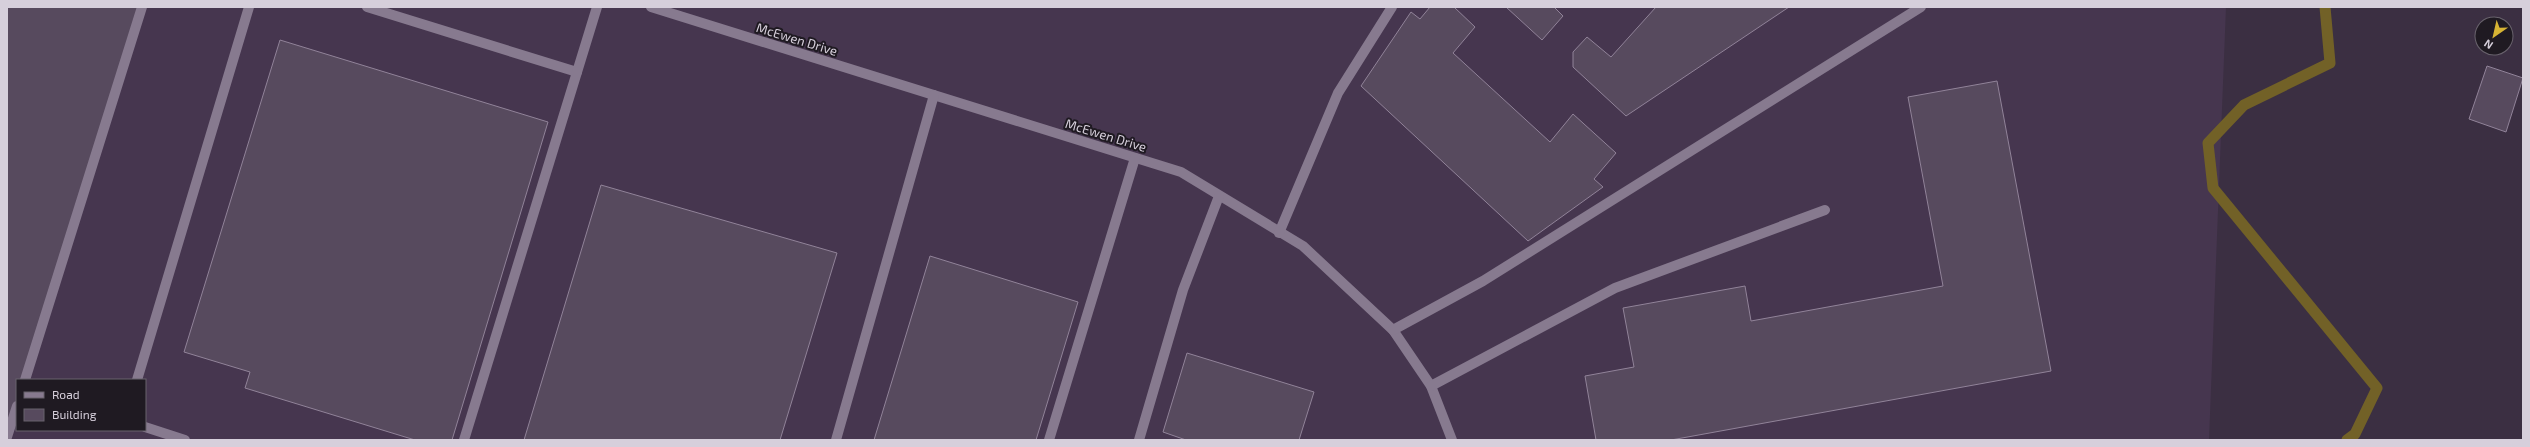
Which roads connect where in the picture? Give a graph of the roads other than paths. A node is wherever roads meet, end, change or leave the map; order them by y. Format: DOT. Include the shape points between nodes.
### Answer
graph roads {
  1 [pos="142,7"];
  2 [pos="249,7"];
  3 [pos="367,7"];
  4 [pos="597,7"];
  5 [pos="651,7"];
  6 [pos="1392,7"];
  7 [pos="1921,7"];
  8 [pos="577,72"];
  9 [pos="934,95"];
  10 [pos="1135,158"];
  11 [pos="1219,196"];
  12 [pos="1825,210"];
  13 [pos="1279,233"];
  14 [pos="1393,330"];
  15 [pos="25,379"];
  16 [pos="137,379"];
  17 [pos="1431,386"];
  18 [pos="16,409"];
  19 [pos="146,427"];
  20 [pos="7,437"];
  21 [pos="185,440"];
  22 [pos="464,440"];
  23 [pos="836,440"];
  24 [pos="1049,440"];
  25 [pos="1139,440"];
  26 [pos="1452,440"];
  1 -- 15 [label="street"];
  2 -- 16 [label="street"];
  3 -- 8 [label="street"];
  4 -- 8 [label="street"];
  5 -- 9 [label="street, McEwen Drive"];
  6 -- 13 [label="street" via="1338,93"];
  7 -- 14 [label="street" via="1483,281"];
  8 -- 22 [label="street"];
  9 -- 10 [label="street, McEwen Drive"];
  9 -- 23 [label="street"];
  10 -- 11 [label="street, McEwen Drive" via="1181,172"];
  10 -- 24 [label="street"];
  11 -- 13 [label="street, McEwen Drive"];
  11 -- 25 [label="street" via="1183,290"];
  12 -- 17 [label="street" via="1615,288"];
  13 -- 14 [label="street, McEwen Drive" via="1303,246"];
  14 -- 17 [label="street, McEwen Drive"];
  17 -- 26 [label="street, McEwen Drive"];
  18 -- 20 [label="street"];
  19 -- 21 [label="street"];
}
